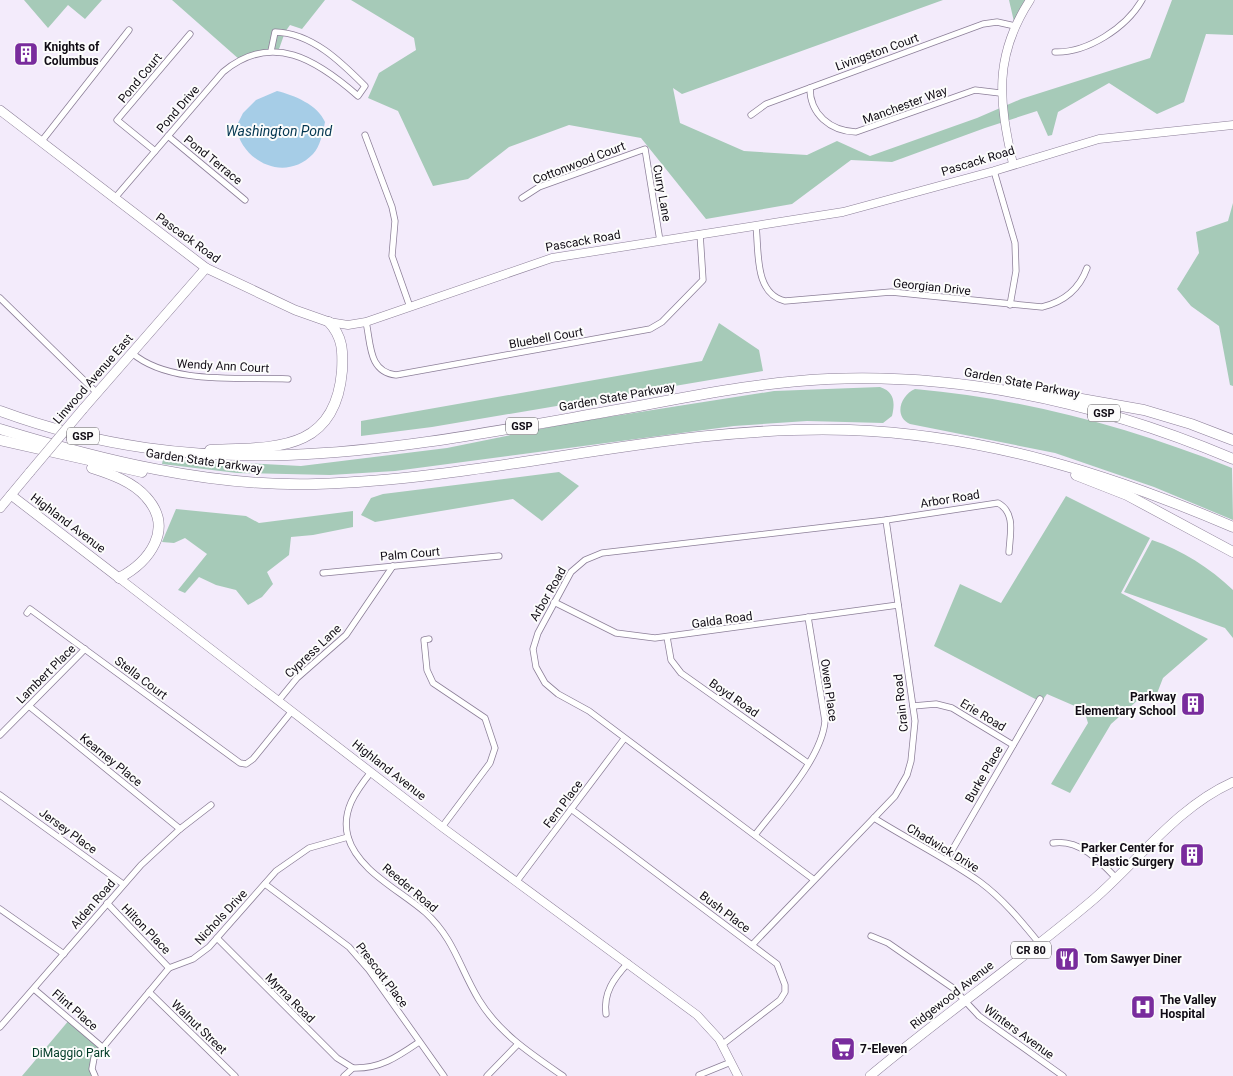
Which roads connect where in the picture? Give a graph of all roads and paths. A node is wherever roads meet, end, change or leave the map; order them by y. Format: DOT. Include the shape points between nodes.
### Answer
graph roads {
  1 [pos="1030,0"];
  2 [pos="1142,0"];
  3 [pos="1015,26"];
  4 [pos="129,30"];
  5 [pos="190,34"];
  6 [pos="271,51"];
  7 [pos="1055,52"];
  8 [pos="810,88"];
  9 [pos="1000,93"];
  10 [pos="0,110"];
  11 [pos="751,115"];
  12 [pos="1233,126"];
  13 [pos="365,135"];
  14 [pos="168,136"];
  15 [pos="41,142"];
  16 [pos="645,149"];
  17 [pos="155,151"];
  18 [pos="1013,164"];
  19 [pos="994,171"];
  20 [pos="522,198"];
  21 [pos="114,199"];
  22 [pos="245,200"];
  23 [pos="756,226"];
  24 [pos="700,234"];
  25 [pos="660,240"];
  26 [pos="206,268"];
  27 [pos="1087,268"];
  28 [pos="0,298"];
  29 [pos="1010,305"];
  30 [pos="410,307"];
  31 [pos="328,322"];
  32 [pos="366,322"];
  33 [pos="132,353"];
  34 [pos="288,379"];
  35 [pos="969,385"];
  36 [pos="97,393"];
  37 [pos="0,411"];
  38 [pos="0,429"];
  39 [pos="1233,440"];
  40 [pos="0,441"];
  41 [pos="1009,450"];
  42 [pos="168,452"];
  43 [pos="1233,459"];
  44 [pos="289,484"];
  45 [pos="10,495"];
  46 [pos="0,508"];
  47 [pos="886,520"];
  48 [pos="1233,527"];
  49 [pos="1009,552"];
  50 [pos="1230,552"];
  51 [pos="499,556"];
  52 [pos="393,566"];
  53 [pos="323,574"];
  54 [pos="119,578"];
  55 [pos="554,602"];
  56 [pos="898,604"];
  57 [pos="27,613"];
  58 [pos="808,617"];
  59 [pos="667,637"];
  60 [pos="429,639"];
  61 [pos="85,649"];
  62 [pos="1040,699"];
  63 [pos="278,700"];
  64 [pos="29,706"];
  65 [pos="913,706"];
  66 [pos="292,711"];
  67 [pos="0,735"];
  68 [pos="624,739"];
  69 [pos="1013,745"];
  70 [pos="808,763"];
  71 [pos="371,772"];
  72 [pos="1233,782"];
  73 [pos="0,795"];
  74 [pos="211,805"];
  75 [pos="571,809"];
  76 [pos="874,818"];
  77 [pos="442,827"];
  78 [pos="180,829"];
  79 [pos="755,835"];
  80 [pos="348,837"];
  81 [pos="1053,843"];
  82 [pos="947,859"];
  83 [pos="1116,878"];
  84 [pos="813,879"];
  85 [pos="517,882"];
  86 [pos="123,884"];
  87 [pos="265,884"];
  88 [pos="107,903"];
  89 [pos="0,909"];
  90 [pos="871,936"];
  91 [pos="217,938"];
  92 [pos="1039,943"];
  93 [pos="753,944"];
  94 [pos="64,954"];
  95 [pos="628,963"];
  96 [pos="169,968"];
  97 [pos="34,989"];
  98 [pos="149,992"];
  99 [pos="965,1001"];
  100 [pos="606,1014"];
  101 [pos="1,1025"];
  102 [pos="419,1042"];
  103 [pos="518,1044"];
  104 [pos="723,1044"];
  105 [pos="102,1047"];
  106 [pos="731,1062"];
  107 [pos="352,1068"];
  108 [pos="699,1075"];
  109 [pos="96,1076"];
  110 [pos="235,1076"];
  111 [pos="344,1076"];
  112 [pos="444,1076"];
  113 [pos="487,1076"];
  114 [pos="563,1076"];
  115 [pos="738,1076"];
  116 [pos="870,1076"];
  117 [pos="1063,1076"];
  1 -- 3 [label="street"];
  2 -- 7 [label="street" via="1116,31 1070,53"];
  3 -- 8 [label="street, Livingston Court" via="997,22 983,24"];
  3 -- 9 [label="street" via="1004,57"];
  4 -- 15 [label="street"];
  5 -- 17 [label="street, Pond Court" via="117,120"];
  6 -- 6 [label="street, Pond Drive" via="275,32 284,32 318,45 339,60 365,86 358,96 318,65 291,54"];
  6 -- 14 [label="street, Pond Drive" via="249,56 232,65"];
  8 -- 9 [label="street, Manchester Way" via="814,108 823,120 838,130 856,132 975,90"];
  8 -- 11 [label="street, Livingston Court" via="766,104"];
  9 -- 18 [label="street"];
  10 -- 15 [label="main road, Pascack Road"];
  12 -- 18 [label="street, Pascack Road" via="1099,139"];
  13 -- 30 [label="street" via="392,207 395,221 392,256"];
  14 -- 17 [label="street, Pond Drive"];
  14 -- 22 [label="street, Pond Terrace"];
  15 -- 21 [label="main road, Pascack Road"];
  16 -- 20 [label="street, Cottonwood Court" via="539,187"];
  16 -- 25 [label="street, Curry Lane"];
  17 -- 21 [label="street, Pond Drive"];
  18 -- 19 [label="street, Pascack Road"];
  19 -- 23 [label="street, Pascack Road" via="843,212"];
  19 -- 29 [label="street" via="1015,243 1016,271"];
  21 -- 26 [label="main road, Pascack Road"];
  23 -- 24 [label="street, Pascack Road"];
  23 -- 29 [label="street, Georgian Drive" via="762,281 768,293 779,300 891,292"];
  24 -- 25 [label="street, Pascack Road"];
  24 -- 32 [label="street, Bluebell Court" via="703,280 662,322 650,328 396,376 384,372 376,364 370,350"];
  25 -- 30 [label="street, Pascack Road" via="552,258"];
  26 -- 31 [label="main road, Pascack Road"];
  26 -- 33 [label="main road, Linwood Avenue East"];
  27 -- 29 [label="street, Georgian Drive" via="1076,288 1060,301 1042,307"];
  28 -- 36 [label="street"];
  30 -- 32 [label="street, Pascack Road"];
  31 -- 32 [label="street, Pascack Road" via="348,325"];
  31 -- 42 [label="highway" via="342,345 340,383 332,409 310,434 293,442 262,449"];
  33 -- 34 [label="street, Wendy Ann Court" via="150,366 172,374"];
  33 -- 36 [label="main road, Linwood Avenue East"];
  35 -- 39 [label="highway" via="1018,386 1113,404 1175,418"];
  35 -- 42 [label="highway, Garden State Parkway / GSP" via="892,379 805,380 735,388 467,436 355,452 260,457"];
  35 -- 43 [label="highway, Garden State Parkway / GSP" via="1054,400 1106,414"];
  36 -- 45 [label="main road, Linwood Avenue East, bridge"];
  37 -- 42 [label="highway, Garden State Parkway / GSP" via="74,434"];
  38 -- 44 [label="highway, Garden State Parkway / GSP" via="161,470"];
  40 -- 44 [label="highway, Garden State Parkway / GSP" via="159,475 251,485"];
  40 -- 54 [label="highway" via="101,471 129,484 147,498 157,521 154,545 139,566"];
  41 -- 44 [label="highway, Garden State Parkway / GSP" via="895,433 778,431 708,437 406,478"];
  41 -- 48 [label="highway, Garden State Parkway / GSP" via="1120,482"];
  41 -- 50 [label="highway" via="1127,495"];
  45 -- 46 [label="main road, Linwood Avenue East"];
  45 -- 54 [label="main road, Highland Avenue"];
  47 -- 49 [label="street, Arbor Road" via="998,503 1006,507 1010,515"];
  47 -- 55 [label="street, Arbor Road" via="602,553 577,565"];
  47 -- 56 [label="street, Crain Road"];
  51 -- 52 [label="street, Palm Court"];
  52 -- 53 [label="street, Palm Court"];
  52 -- 63 [label="street, Cypress Lane" via="346,635 297,678"];
  54 -- 63 [label="street, Highland Avenue"];
  55 -- 59 [label="street, Galda Road" via="616,633 644,638"];
  55 -- 68 [label="street, Arbor Road" via="535,640 534,658 539,675 552,690 589,711"];
  56 -- 58 [label="street, Galda Road"];
  56 -- 65 [label="street, Crain Road"];
  57 -- 61 [label="street, Stella Court" via="30,609"];
  58 -- 59 [label="street, Galda Road"];
  58 -- 70 [label="street, Owen Place" via="825,721 822,739"];
  59 -- 70 [label="street, Boyd Road" via="671,660 681,673"];
  60 -- 77 [label="street" via="424,640 429,676 439,688 484,718 495,748 490,763"];
  61 -- 64 [label="street, Lambert Place"];
  61 -- 66 [label="street, Stella Court" via="235,762 245,764 253,759"];
  62 -- 69 [label="street, Burke Place"];
  63 -- 66 [label="street, Highland Avenue"];
  64 -- 67 [label="street, Lambert Place"];
  64 -- 78 [label="street, Kearney Place"];
  65 -- 69 [label="street, Erie Road" via="936,704 952,708"];
  65 -- 76 [label="street, Crain Road" via="914,746 907,775 895,796"];
  66 -- 71 [label="street, Highland Avenue"];
  68 -- 75 [label="street, Fern Place"];
  68 -- 79 [label="street, Arbor Road"];
  69 -- 82 [label="street, Burke Place"];
  70 -- 79 [label="street, Owen Place"];
  71 -- 77 [label="street, Highland Avenue"];
  71 -- 80 [label="street, Reeder Road" via="349,804"];
  72 -- 83 [label="main road, Ridgewood Avenue / CR 80" via="1189,809"];
  73 -- 86 [label="street, Jersey Place"];
  74 -- 78 [label="street, Alden Road"];
  75 -- 85 [label="street, Fern Place"];
  75 -- 93 [label="street, Bush Place"];
  76 -- 82 [label="street, Chadwick Drive"];
  76 -- 84 [label="street, Crain Road"];
  77 -- 85 [label="street, Highland Avenue"];
  78 -- 86 [label="street, Alden Road"];
  79 -- 84 [label="street, Arbor Road"];
  80 -- 87 [label="street, Nichols Drive" via="299,853"];
  80 -- 103 [label="street, Reeder Road" via="366,865 441,929 461,960 480,1001"];
  81 -- 83 [label="street" via="1067,841 1082,848"];
  82 -- 92 [label="street, Chadwick Drive" via="993,893"];
  83 -- 92 [label="main road, Ridgewood Avenue / CR 80"];
  84 -- 93 [label="street, Crain Road"];
  85 -- 95 [label="street, Highland Avenue"];
  86 -- 88 [label="street, Alden Road"];
  87 -- 91 [label="street, Nichols Drive"];
  87 -- 102 [label="street, Prescott Place" via="349,947"];
  88 -- 94 [label="street, Alden Road"];
  88 -- 96 [label="street, Hilton Place"];
  89 -- 94 [label="street"];
  90 -- 99 [label="street, Winters Avenue" via="896,948 953,988"];
  91 -- 96 [label="street, Nichols Drive" via="193,959"];
  91 -- 107 [label="street, Myrna Road" via="337,1058"];
  92 -- 99 [label="main road, Ridgewood Avenue / CR 80"];
  93 -- 104 [label="street, Bush Place" via="781,970 785,992 770,1010"];
  94 -- 97 [label="street, Alden Road"];
  95 -- 100 [label="street" via="608,991"];
  95 -- 104 [label="street, Highland Avenue" via="702,1019"];
  96 -- 98 [label="street, Nichols Drive"];
  97 -- 101 [label="street, Alden Road"];
  97 -- 105 [label="street, Flint Place"];
  98 -- 105 [label="street, Nichols Drive"];
  98 -- 110 [label="street, Walnut Street"];
  99 -- 116 [label="main road, Ridgewood Avenue / CR 80"];
  99 -- 117 [label="street, Winters Avenue" via="979,1016"];
  102 -- 107 [label="street" via="385,1064"];
  102 -- 112 [label="street, Prescott Place"];
  103 -- 113 [label="street"];
  103 -- 114 [label="street, Reeder Road"];
  104 -- 106 [label="street, Highland Avenue"];
  105 -- 109 [label="street, Nichols Drive" via="93,1063"];
  106 -- 108 [label="street"];
  106 -- 115 [label="street, Highland Avenue"];
  107 -- 111 [label="street"];
}
